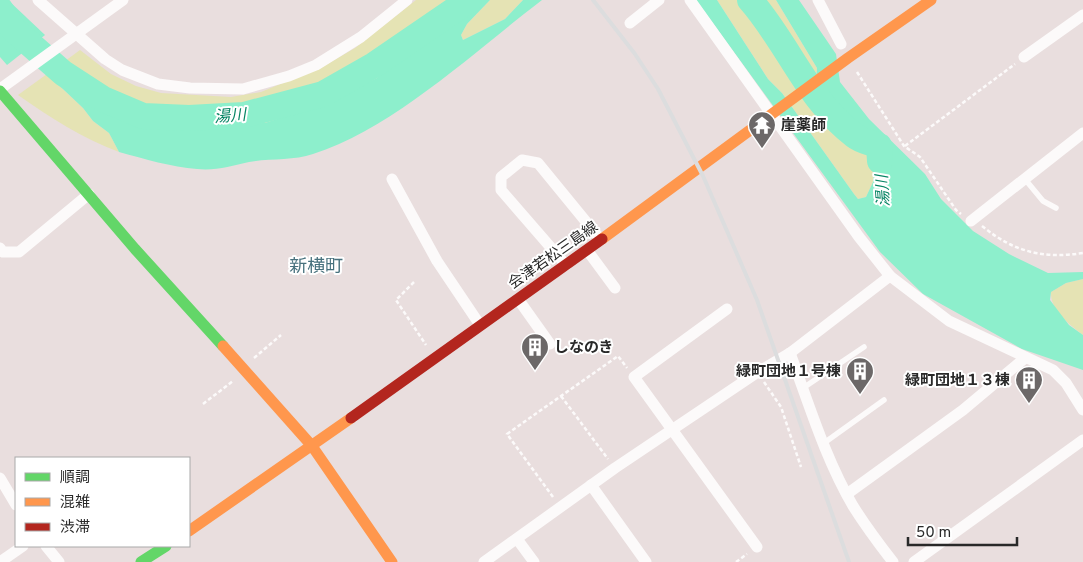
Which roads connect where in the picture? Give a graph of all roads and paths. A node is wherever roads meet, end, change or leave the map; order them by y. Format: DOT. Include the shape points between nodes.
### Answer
graph roads {
  1 [pos="38,0"];
  2 [pos="123,0"];
  3 [pos="407,0"];
  4 [pos="659,0"];
  5 [pos="690,0"];
  6 [pos="818,0"];
  7 [pos="931,0"];
  8 [pos="1083,15"];
  9 [pos="630,23"];
  10 [pos="70,36"];
  11 [pos="842,44"];
  12 [pos="1024,57"];
  13 [pos="846,59"];
  14 [pos="1,88"];
  15 [pos="772,114"];
  16 [pos="1083,133"];
  17 [pos="904,146"];
  18 [pos="1024,178"];
  19 [pos="392,179"];
  20 [pos="89,194"];
  21 [pos="1056,208"];
  22 [pos="971,221"];
  23 [pos="601,240"];
  24 [pos="0,248"];
  25 [pos="588,250"];
  26 [pos="1083,253"];
  27 [pos="566,265"];
  28 [pos="890,276"];
  29 [pos="414,282"];
  30 [pos="615,288"];
  31 [pos="518,299"];
  32 [pos="727,310"];
  33 [pos="480,325"];
  34 [pos="281,335"];
  35 [pos="550,344"];
  36 [pos="864,347"];
  37 [pos="790,353"];
  38 [pos="434,357"];
  39 [pos="1025,358"];
  40 [pos="245,369"];
  41 [pos="758,372"];
  42 [pos="634,377"];
  43 [pos="803,388"];
  44 [pos="561,396"];
  45 [pos="884,400"];
  46 [pos="203,404"];
  47 [pos="1083,410"];
  48 [pos="672,430"];
  49 [pos="1083,440"];
  50 [pos="824,443"];
  51 [pos="312,446"];
  52 [pos="801,467"];
  53 [pos="615,468"];
  54 [pos="0,478"];
  55 [pos="590,485"];
  56 [pos="847,494"];
  57 [pos="15,503"];
  58 [pos="560,507"];
  59 [pos="190,530"];
  60 [pos="517,538"];
  61 [pos="22,547"];
  62 [pos="47,547"];
  63 [pos="164,547"];
  64 [pos="757,547"];
  65 [pos="0,562"];
  66 [pos="59,562"];
  67 [pos="141,562"];
  68 [pos="392,562"];
  69 [pos="484,562"];
  70 [pos="534,562"];
  71 [pos="646,562"];
  72 [pos="893,562"];
  73 [pos="914,562"];
  1 -- 10 [label="street"];
  2 -- 10 [label="street"];
  3 -- 10 [label="street" via="361,37 316,65 243,89 158,84 122,70"];
  4 -- 9 [label="street"];
  5 -- 15 [label="street"];
  6 -- 11 [label="street"];
  7 -- 13 [label="main road, 会津若松三島線"];
  8 -- 12 [label="street"];
  10 -- 14 [label="street"];
  12 -- 17 [label="path"];
  13 -- 15 [label="main road, 会津若松三島線"];
  13 -- 17 [label="path"];
  14 -- 20 [label="main road"];
  15 -- 23 [label="main road, 会津若松三島線"];
  15 -- 28 [label="street" via="859,238"];
  16 -- 18 [label="street"];
  17 -- 22 [label="path" via="920,158 956,210"];
  18 -- 21 [label="lane" via="1043,201"];
  18 -- 22 [label="street"];
  19 -- 33 [label="street" via="437,261"];
  20 -- 24 [label="street" via="19,252 3,252"];
  20 -- 40 [label="main road"];
  22 -- 26 [label="path" via="1022,250 1048,256"];
  23 -- 25 [label="main road, 会津若松三島線"];
  23 -- 27 [label="street" via="538,163 522,160 501,177 501,190"];
  25 -- 27 [label="main road, 会津若松三島線"];
  25 -- 30 [label="street"];
  27 -- 31 [label="main road, 会津若松三島線"];
  28 -- 37 [label="street"];
  28 -- 39 [label="street" via="949,321"];
  29 -- 38 [label="path" via="396,300"];
  31 -- 33 [label="main road, 会津若松三島線"];
  31 -- 35 [label="street"];
  32 -- 42 [label="street"];
  33 -- 38 [label="main road, 会津若松三島線"];
  34 -- 40 [label="path"];
  36 -- 43 [label="lane"];
  37 -- 41 [label="street"];
  37 -- 43 [label="street"];
  38 -- 51 [label="main road, 会津若松三島線"];
  39 -- 47 [label="street" via="1053,370 1066,383"];
  39 -- 56 [label="street" via="963,410"];
  40 -- 46 [label="path"];
  40 -- 51 [label="main road"];
  41 -- 48 [label="street"];
  41 -- 52 [label="path" via="780,407"];
  42 -- 44 [label="path" via="618,356"];
  42 -- 48 [label="street"];
  43 -- 50 [label="street"];
  44 -- 53 [label="path"];
  44 -- 58 [label="path" via="506,434"];
  45 -- 50 [label="lane"];
  48 -- 53 [label="street"];
  48 -- 64 [label="street"];
  49 -- 73 [label="street"];
  50 -- 56 [label="street"];
  51 -- 59 [label="main road, 会津若松三島線"];
  51 -- 68 [label="main road"];
  53 -- 55 [label="street"];
  54 -- 57 [label="street"];
  55 -- 58 [label="street"];
  55 -- 71 [label="street"];
  56 -- 72 [label="street"];
  58 -- 60 [label="street"];
  60 -- 69 [label="street"];
  60 -- 70 [label="street"];
  61 -- 65 [label="street"];
  62 -- 66 [label="street"];
  63 -- 67 [label="main road"];
}
